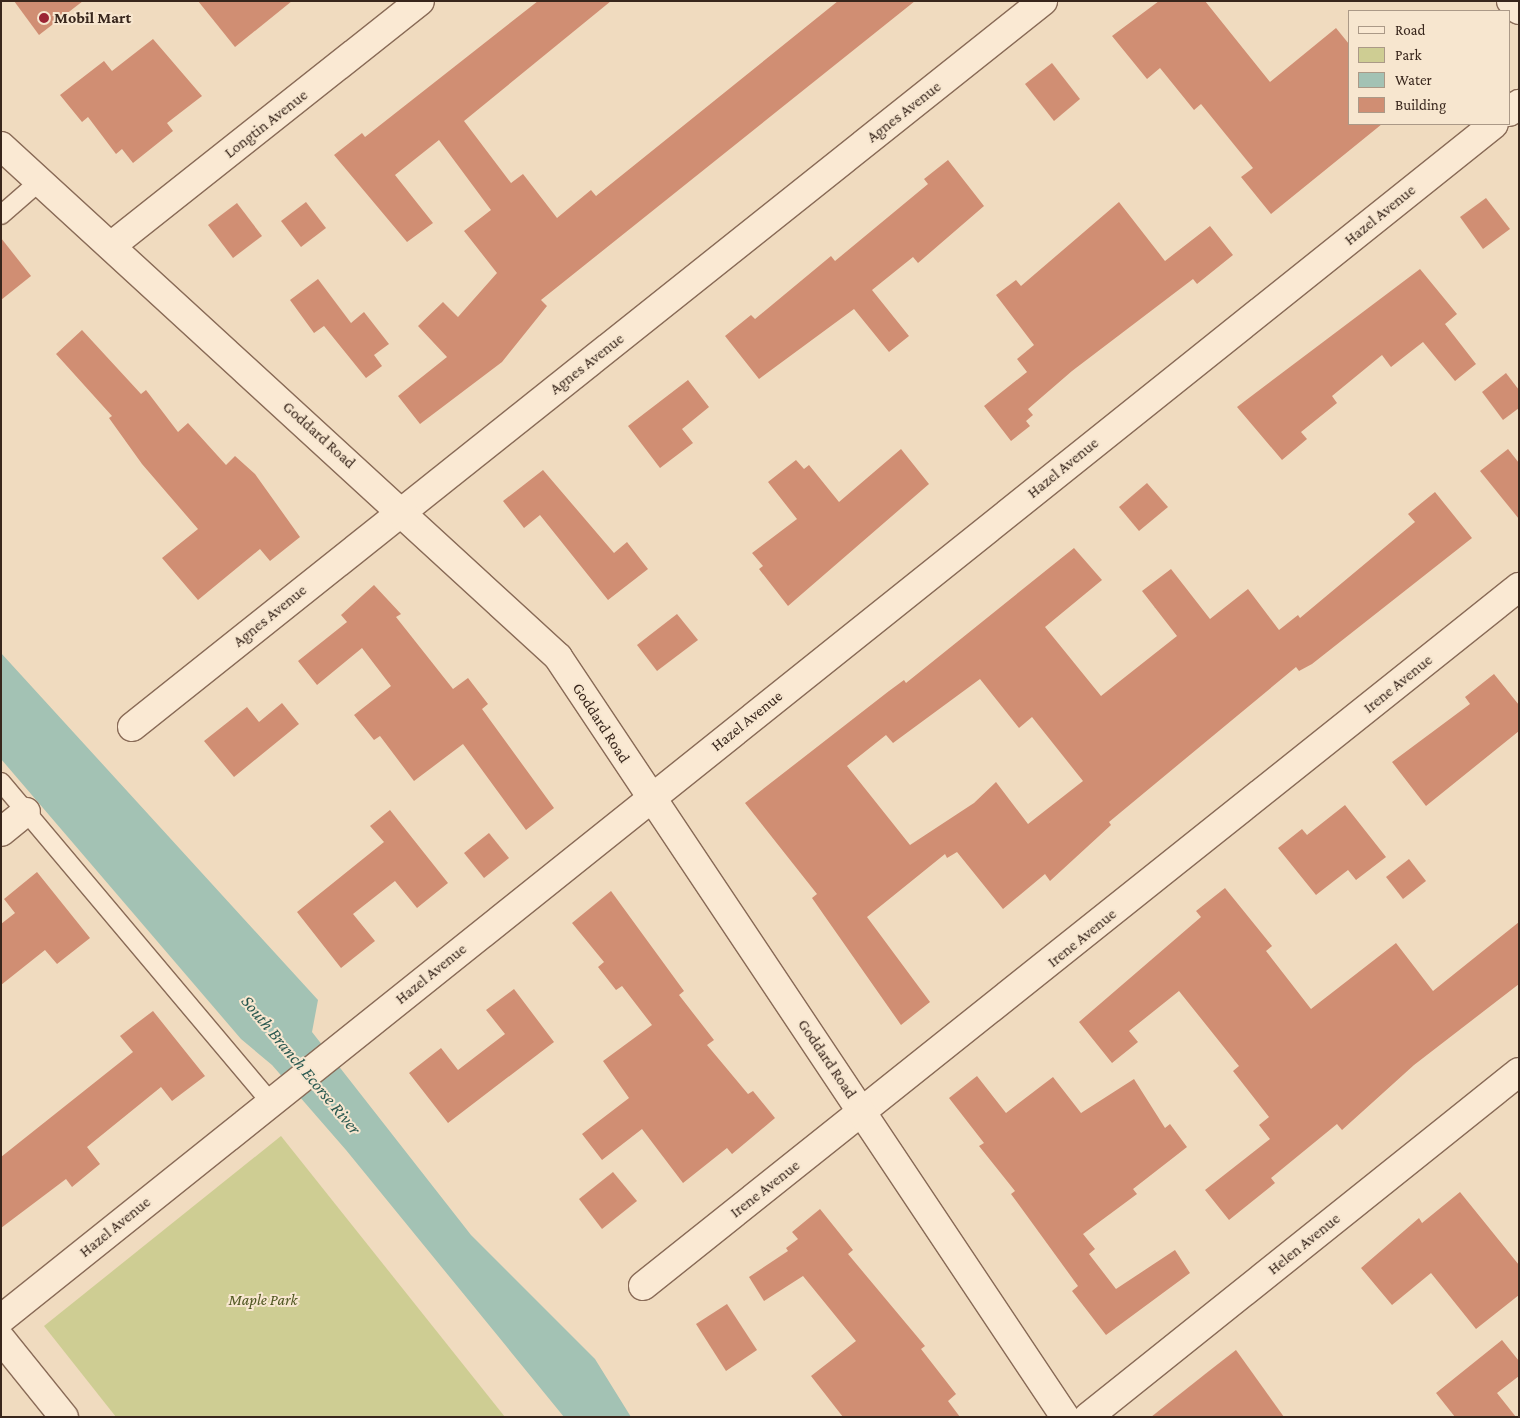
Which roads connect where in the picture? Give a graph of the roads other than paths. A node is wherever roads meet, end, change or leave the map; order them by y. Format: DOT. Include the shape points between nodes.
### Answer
graph roads {
  1 [pos="420,1"];
  2 [pos="1043,1"];
  3 [pos="1511,1"];
  4 [pos="1519,10"];
  5 [pos="1493,125"];
  6 [pos="1,146"];
  7 [pos="40,181"];
  8 [pos="1,215"];
  9 [pos="111,246"];
  10 [pos="402,511"];
  11 [pos="1519,587"];
  12 [pos="132,727"];
  13 [pos="1,782"];
  14 [pos="650,798"];
  15 [pos="26,812"];
  16 [pos="1,832"];
  17 [pos="1519,1072"];
  18 [pos="270,1102"];
  19 [pos="862,1112"];
  20 [pos="643,1286"];
  21 [pos="1,1318"];
  22 [pos="1,1339"];
  23 [pos="64,1417"];
  24 [pos="1065,1417"];
  25 [pos="1088,1417"];
  1 -- 9 [label="street, Longtin Avenue"];
  2 -- 10 [label="street, Agnes Avenue"];
  3 -- 4 [label="street"];
  5 -- 14 [label="street, Hazel Avenue"];
  6 -- 7 [label="street, Goddard Road"];
  7 -- 8 [label="lane"];
  7 -- 9 [label="street, Goddard Road"];
  9 -- 10 [label="street, Goddard Road"];
  10 -- 12 [label="street, Agnes Avenue"];
  10 -- 14 [label="street, Goddard Road" via="558,658"];
  11 -- 19 [label="street, Irene Avenue"];
  13 -- 15 [label="lane"];
  14 -- 18 [label="street, Hazel Avenue"];
  14 -- 19 [label="street, Goddard Road"];
  15 -- 16 [label="street"];
  15 -- 18 [label="lane"];
  17 -- 25 [label="street, Helen Avenue"];
  18 -- 21 [label="street, Hazel Avenue"];
  19 -- 20 [label="street, Irene Avenue"];
  19 -- 24 [label="street, Goddard Road"];
  22 -- 23 [label="street"];
}
